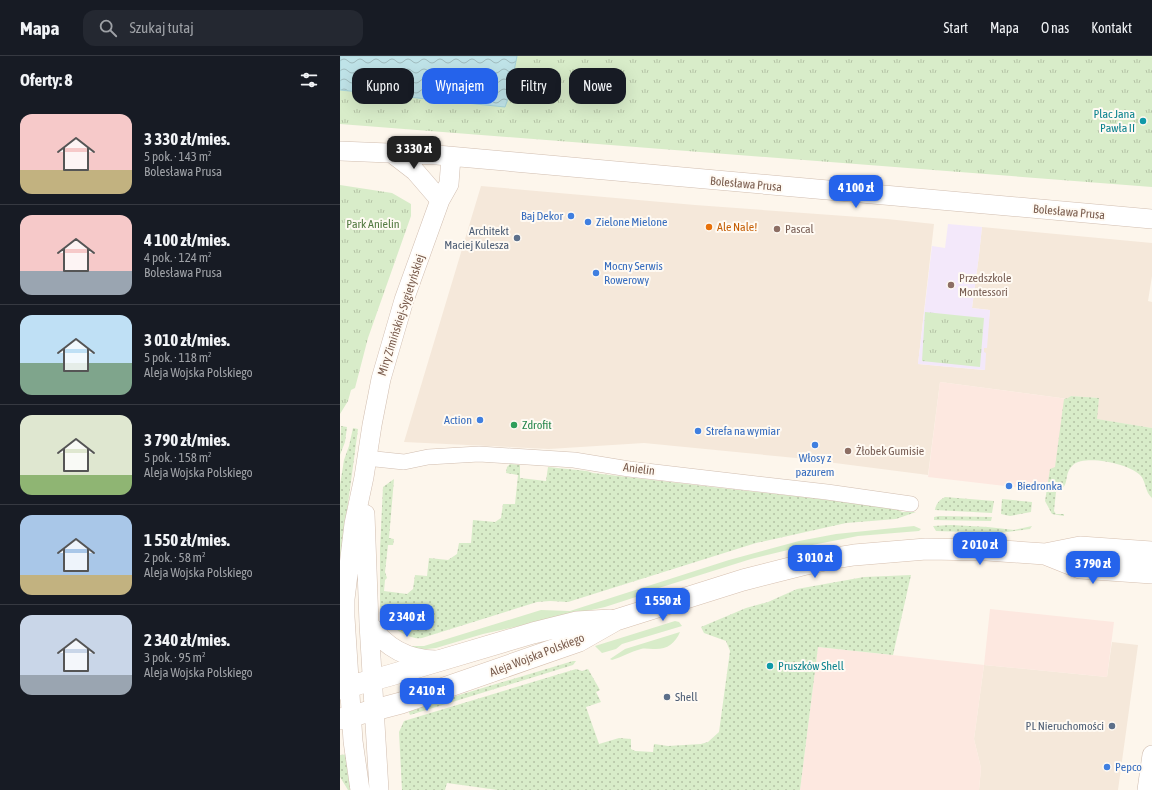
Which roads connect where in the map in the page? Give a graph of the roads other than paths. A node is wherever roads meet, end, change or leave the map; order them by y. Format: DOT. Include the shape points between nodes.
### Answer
graph roads {
  1 [pos="340,151"];
  2 [pos="393,154"];
  3 [pos="451,157"];
  4 [pos="440,200"];
  5 [pos="1152,219"];
  6 [pos="366,458"];
  7 [pos="364,477"];
  8 [pos="911,504"];
  9 [pos="1152,552"];
  10 [pos="1045,554"];
  11 [pos="1152,573"];
  12 [pos="616,620"];
  13 [pos="368,624"];
  14 [pos="442,660"];
  15 [pos="372,680"];
  16 [pos="345,687"];
  17 [pos="374,710"];
  18 [pos="345,718"];
  19 [pos="1152,755"];
  20 [pos="360,790"];
  21 [pos="379,790"];
  22 [pos="1147,790"];
  1 -- 2 [label="street, Bolesława Prusa"];
  2 -- 3 [label="street, Bolesława Prusa"];
  2 -- 4 [label="street" via="415,171"];
  3 -- 4 [label="street, Miry Zimińskiej-Sygietyńskiej" via="449,184"];
  3 -- 5 [label="street, Bolesława Prusa"];
  4 -- 6 [label="street, Miry Zimińskiej-Sygietyńskiej" via="404,300 380,379"];
  6 -- 7 [label="street, Miry Zimińskiej-Sygietyńskiej"];
  6 -- 8 [label="street, Anielin" via="404,462 428,457 479,454 574,460"];
  7 -- 13 [label="street, Miry Zimińskiej-Sygietyńskiej"];
  7 -- 16 [label="street, Miry Zimińskiej-Sygietyńskiej" via="354,524 345,599"];
  9 -- 10 [label="main road, Aleja Wojska Polskiego" via="1080,547"];
  10 -- 11 [label="main road, Aleja Wojska Polskiego" via="1080,568"];
  10 -- 12 [label="main road, Aleja Wojska Polskiego" via="926,549 854,555 743,580"];
  12 -- 14 [label="main road, Aleja Wojska Polskiego" via="577,622"];
  12 -- 17 [label="main road, Aleja Wojska Polskiego" via="579,641"];
  13 -- 14 [label="street" via="382,640 400,652 420,659"];
  13 -- 15 [label="street, Miry Zimińskiej-Sygietyńskiej"];
  14 -- 15 [label="main road, Aleja Wojska Polskiego"];
  15 -- 16 [label="main road, Aleja Wojska Polskiego"];
  15 -- 17 [label="street, Miry Zimińskiej-Sygietyńskiej"];
  16 -- 18 [label="street, Miry Zimińskiej-Sygietyńskiej"];
  17 -- 18 [label="main road, Aleja Wojska Polskiego"];
  17 -- 21 [label="street, Miry Zimińskiej-Sygietyńskiej"];
  18 -- 20 [label="street, Miry Zimińskiej-Sygietyńskiej"];
  19 -- 22 [label="street"];
}
